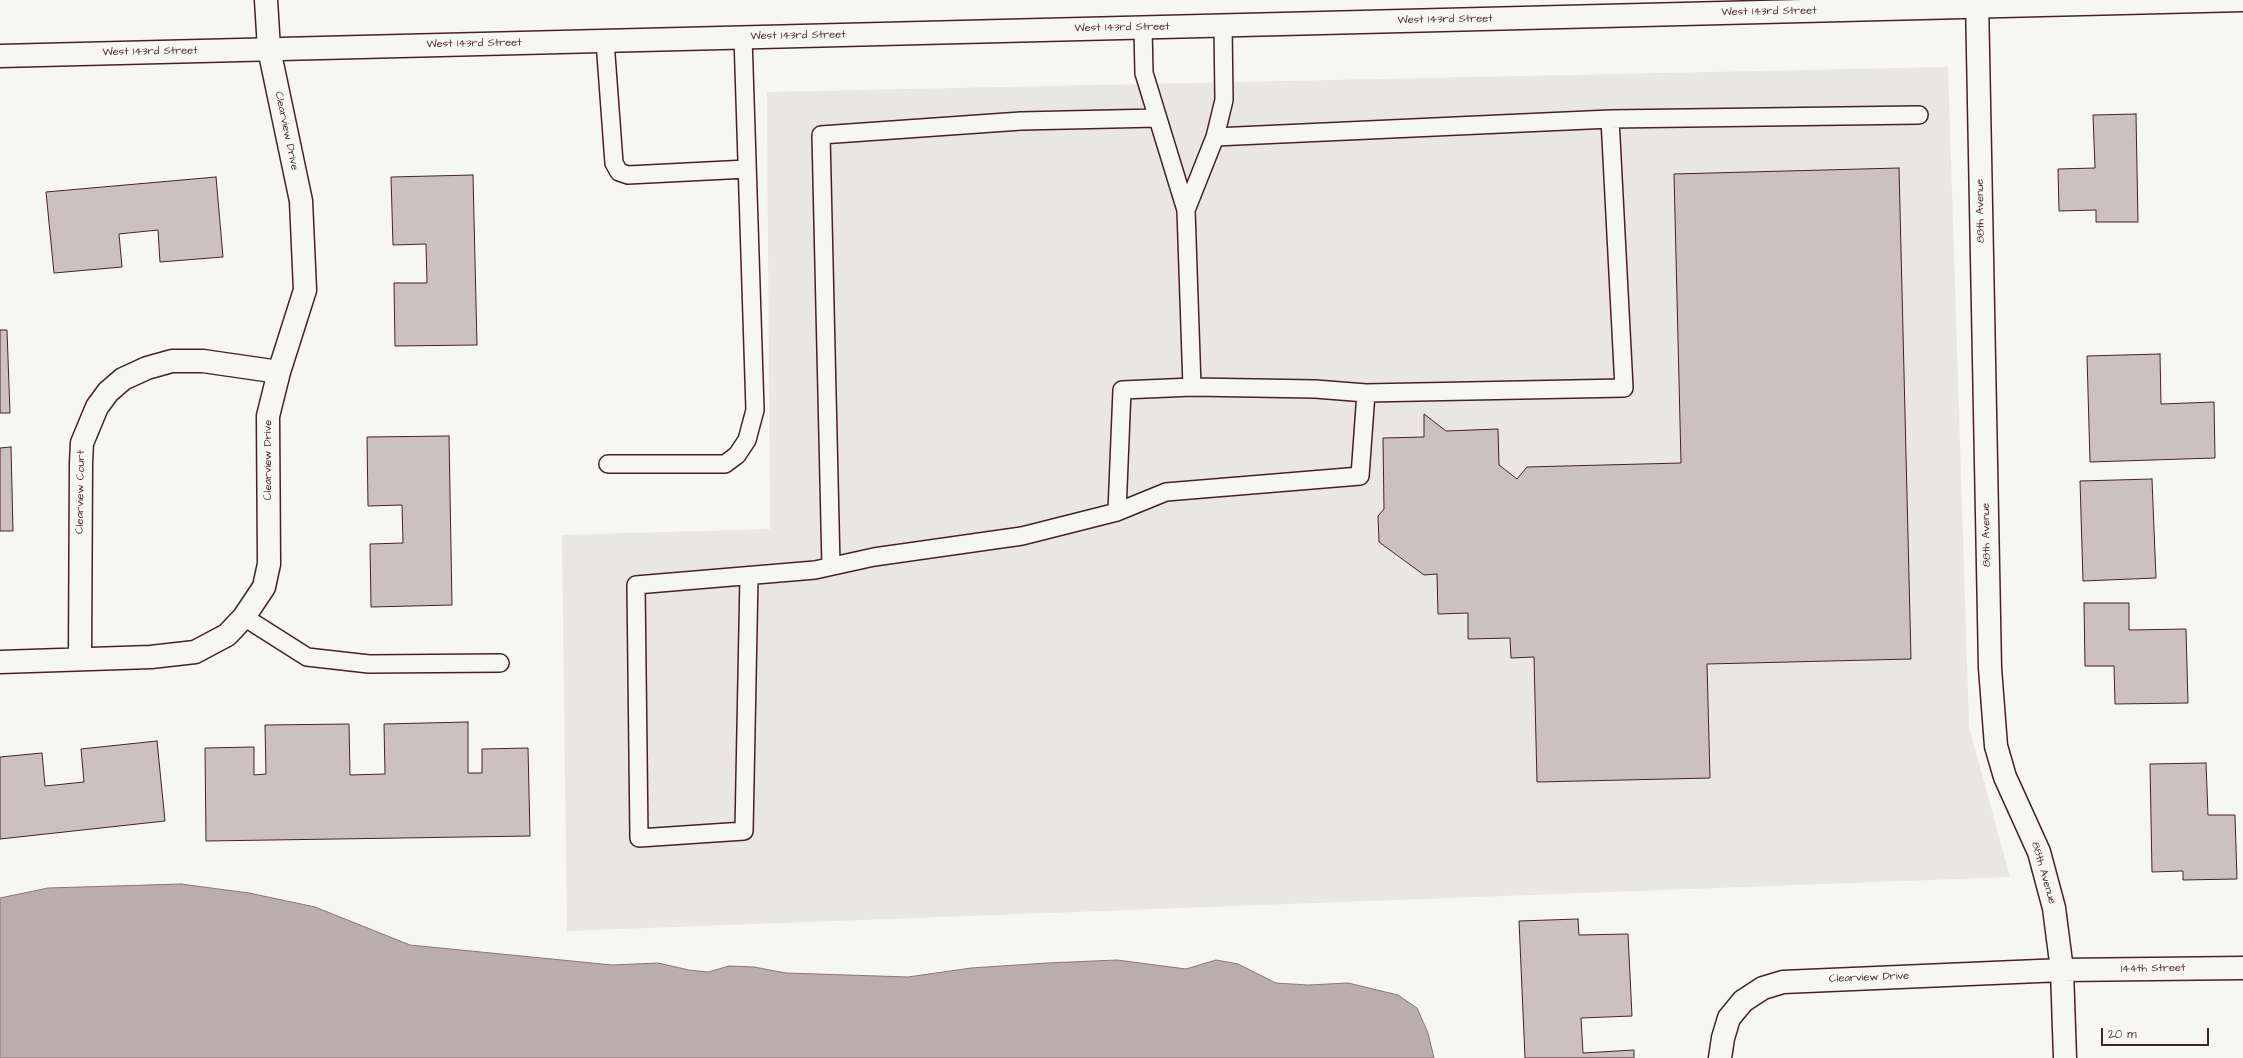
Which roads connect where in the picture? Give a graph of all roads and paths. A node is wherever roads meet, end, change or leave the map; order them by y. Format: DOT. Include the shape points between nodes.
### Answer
graph roads {
  1 [pos="266,0"];
  2 [pos="2243,0"];
  3 [pos="1977,3"];
  4 [pos="1223,25"];
  5 [pos="1143,28"];
  6 [pos="743,37"];
  7 [pos="605,41"];
  8 [pos="269,49"];
  9 [pos="0,56"];
  10 [pos="1919,115"];
  11 [pos="1157,118"];
  12 [pos="1610,120"];
  13 [pos="1215,137"];
  14 [pos="747,169"];
  15 [pos="1186,210"];
  16 [pos="279,372"];
  17 [pos="1192,387"];
  18 [pos="1366,393"];
  19 [pos="608,464"];
  20 [pos="1117,512"];
  21 [pos="831,566"];
  22 [pos="749,576"];
  23 [pos="244,617"];
  24 [pos="80,658"];
  25 [pos="0,662"];
  26 [pos="500,664"];
  27 [pos="2243,968"];
  28 [pos="2062,970"];
  29 [pos="1720,1058"];
  30 [pos="2065,1058"];
  1 -- 8 [label="street, Clearview Drive"];
  2 -- 3 [label="street, West 143rd Street"];
  3 -- 4 [label="street, West 143rd Street"];
  3 -- 28 [label="street, 88th Avenue" via="1990,668 1996,746 2005,777 2039,852 2054,908"];
  4 -- 5 [label="street, West 143rd Street"];
  4 -- 13 [label="lane" via="1224,100"];
  5 -- 6 [label="street, West 143rd Street"];
  5 -- 11 [label="lane" via="1144,73"];
  6 -- 7 [label="street, West 143rd Street"];
  6 -- 14 [label="lane"];
  7 -- 8 [label="street, West 143rd Street"];
  7 -- 14 [label="lane" via="614,163 619,172 628,175"];
  8 -- 9 [label="street, West 143rd Street"];
  8 -- 16 [label="street, Clearview Drive" via="301,201 305,290"];
  10 -- 12 [label="lane"];
  11 -- 15 [label="lane"];
  11 -- 21 [label="lane" via="1021,121 821,134"];
  12 -- 13 [label="lane"];
  12 -- 18 [label="lane" via="1624,388"];
  13 -- 15 [label="lane"];
  14 -- 19 [label="lane" via="754,410 747,440 737,454 725,464"];
  15 -- 17 [label="lane"];
  16 -- 23 [label="street, Clearview Drive" via="268,416 269,564 264,587"];
  16 -- 24 [label="street, Clearview Court" via="203,361 172,362 147,368 123,380 108,392 97,406 82,443"];
  17 -- 18 [label="lane" via="1315,389"];
  17 -- 20 [label="lane" via="1122,390"];
  18 -- 20 [label="lane" via="1360,476 1166,492"];
  20 -- 21 [label="lane" via="1022,536 874,557"];
  21 -- 22 [label="lane" via="815,570"];
  22 -- 22 [label="lane" via="744,831 639,838 636,585"];
  23 -- 24 [label="street, Clearview Drive" via="227,635 195,652 151,657"];
  23 -- 26 [label="lane" via="307,657 369,664"];
  24 -- 25 [label="street, Clearview Drive"];
  27 -- 28 [label="street, 144th Street"];
  28 -- 29 [label="street, Clearview Drive" via="1783,982 1763,988 1738,1006 1729,1018"];
  28 -- 30 [label="street, 88th Avenue"];
}
